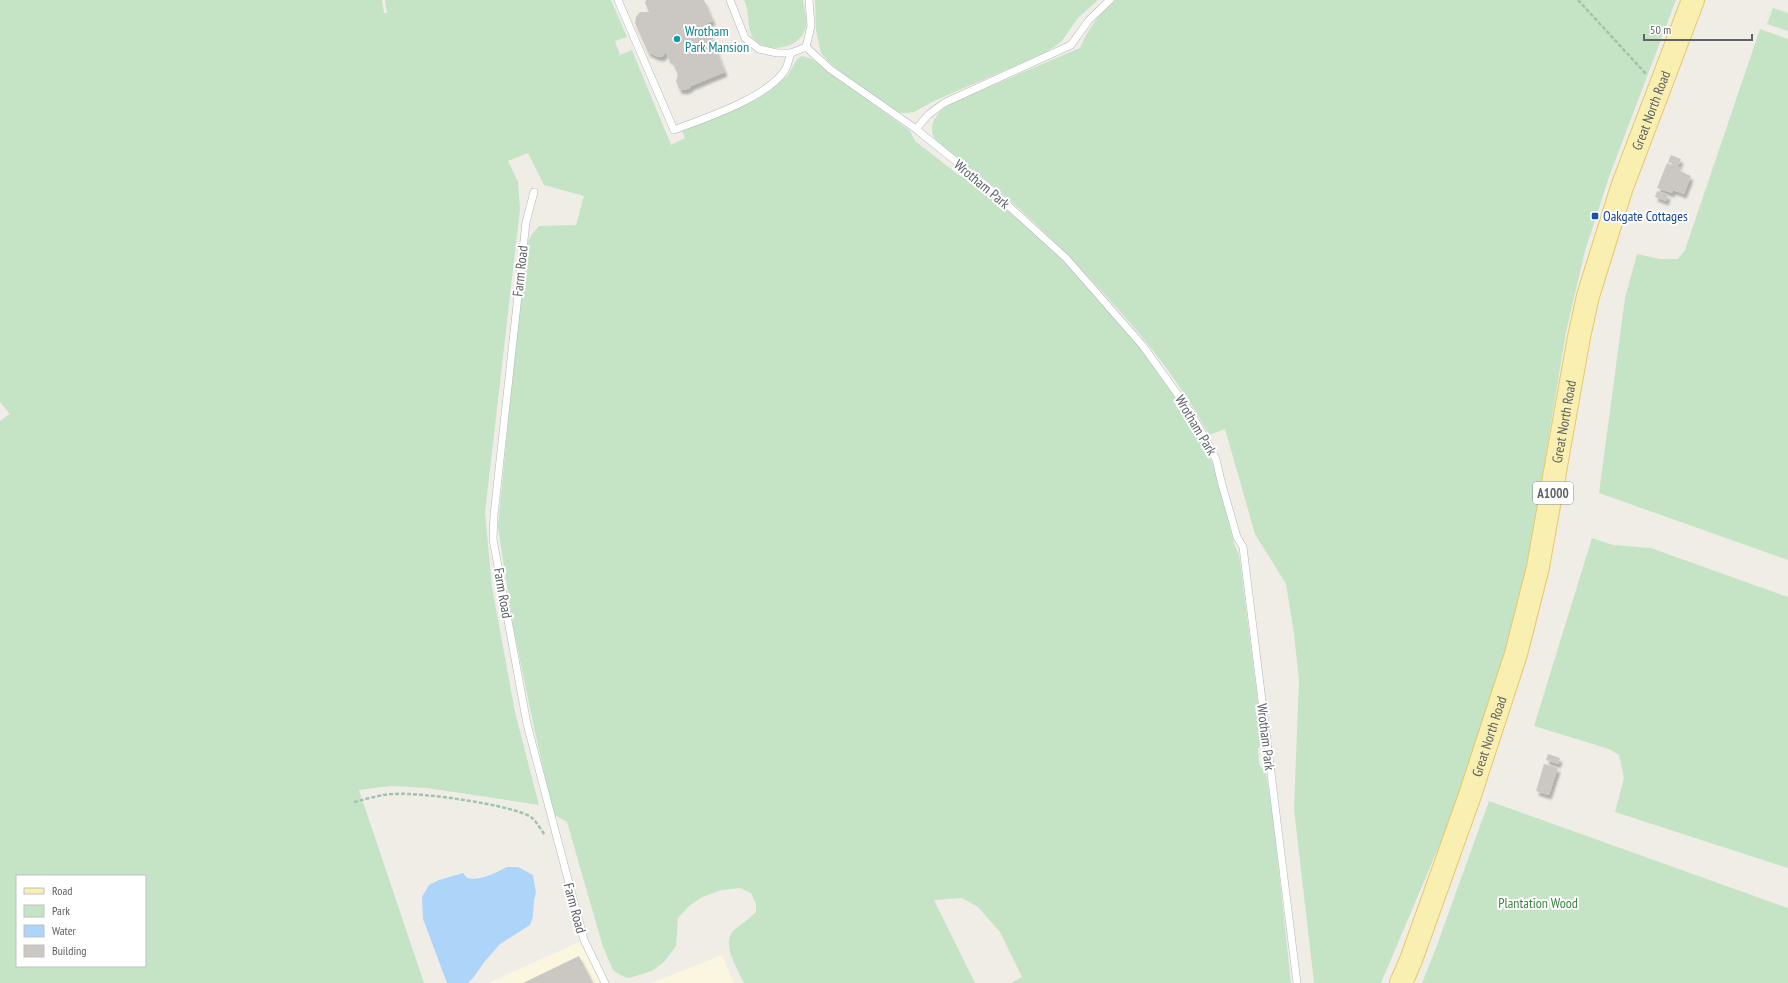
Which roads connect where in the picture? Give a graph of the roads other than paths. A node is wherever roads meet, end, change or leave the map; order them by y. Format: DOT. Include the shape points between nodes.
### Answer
graph roads {
  1 [pos="618,0"];
  2 [pos="730,0"];
  3 [pos="809,0"];
  4 [pos="1110,0"];
  5 [pos="1693,0"];
  6 [pos="806,47"];
  7 [pos="791,53"];
  8 [pos="916,129"];
  9 [pos="534,192"];
  10 [pos="604,983"];
  11 [pos="1297,983"];
  12 [pos="1401,983"];
  1 -- 7 [label="lane" via="674,130 718,113 768,89 786,70"];
  2 -- 7 [label="lane" via="745,38 759,49"];
  3 -- 6 [label="lane" via="811,26"];
  4 -- 8 [label="lane" via="1089,20 1071,45 944,103"];
  5 -- 12 [label="main road, Great North Road / A1000" via="1622,187 1588,296 1538,567 1516,654 1469,798"];
  6 -- 7 [label="lane"];
  6 -- 8 [label="lane, Wrotham Park" via="830,69"];
  8 -- 11 [label="lane, Wrotham Park" via="990,189 1066,258 1143,346 1191,413 1216,459 1237,537 1244,547"];
  9 -- 10 [label="lane, Farm Road" via="526,222 493,539 527,724 584,940"];
}
